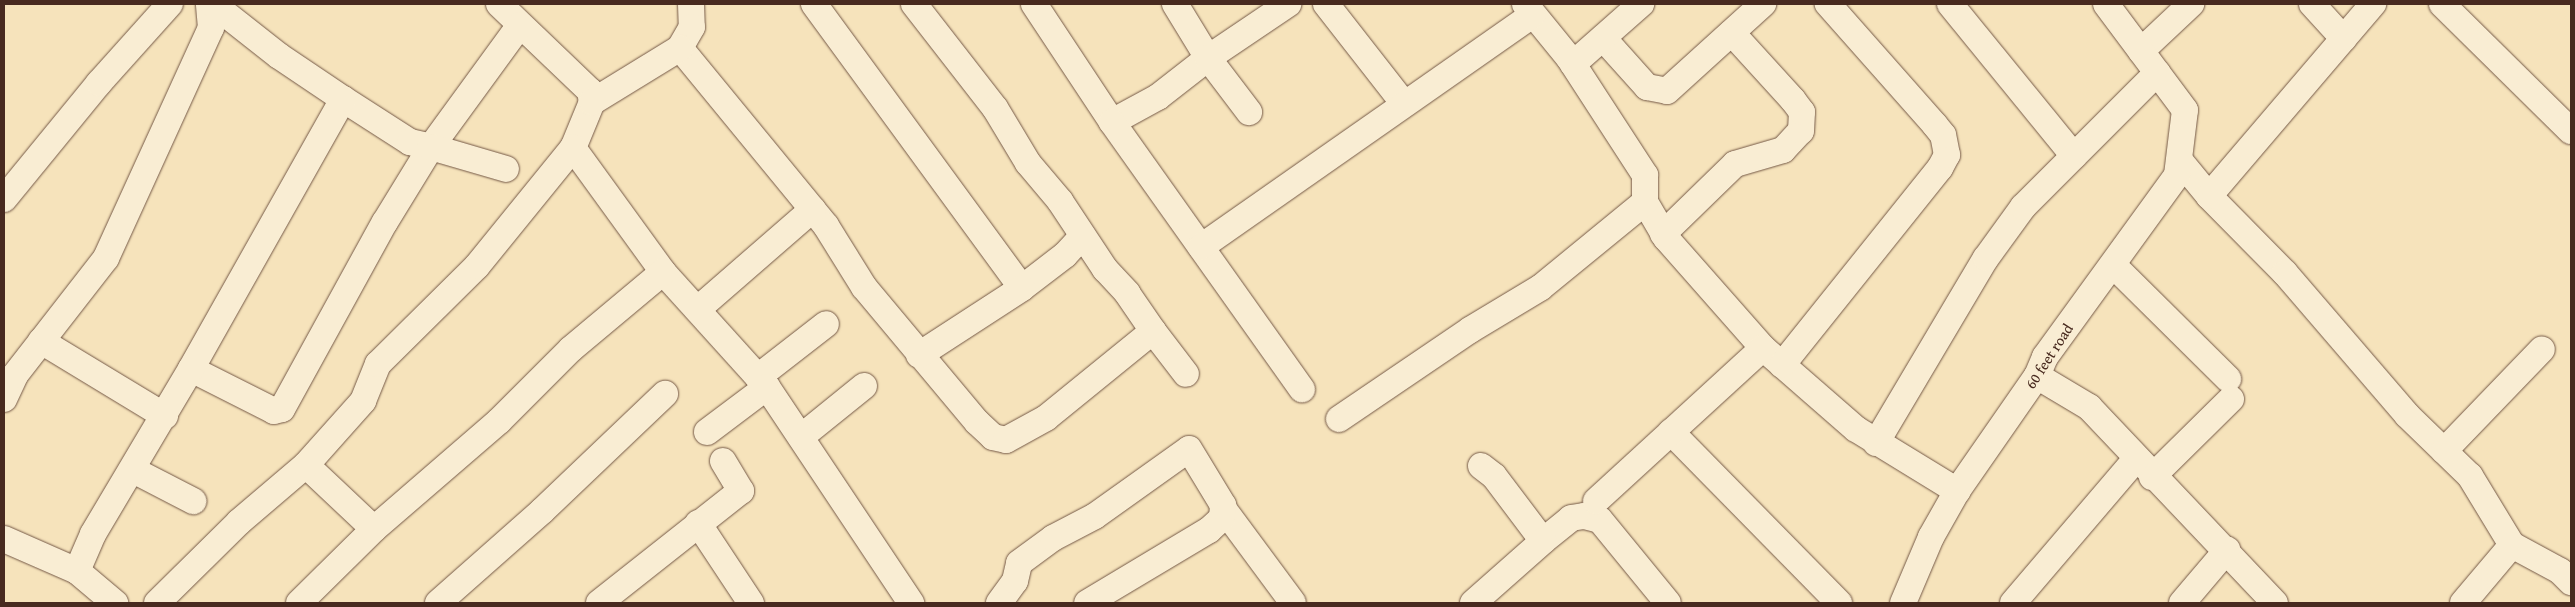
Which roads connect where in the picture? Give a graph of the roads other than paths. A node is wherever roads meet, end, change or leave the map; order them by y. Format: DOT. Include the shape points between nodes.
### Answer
graph roads {
  1 [pos="170,4"];
  2 [pos="208,4"];
  3 [pos="213,4"];
  4 [pos="499,4"];
  5 [pos="691,4"];
  6 [pos="814,4"];
  7 [pos="914,4"];
  8 [pos="1034,4"];
  9 [pos="1175,4"];
  10 [pos="1288,4"];
  11 [pos="1326,4"];
  12 [pos="1641,4"];
  13 [pos="1763,4"];
  14 [pos="1828,4"];
  15 [pos="1950,4"];
  16 [pos="2106,4"];
  17 [pos="2191,4"];
  18 [pos="2312,4"];
  19 [pos="2373,4"];
  20 [pos="2442,4"];
  21 [pos="1529,9"];
  22 [pos="520,26"];
  23 [pos="1732,33"];
  24 [pos="1603,38"];
  25 [pos="2344,39"];
  26 [pos="680,48"];
  27 [pos="2141,51"];
  28 [pos="1208,58"];
  29 [pos="1573,64"];
  30 [pos="2157,72"];
  31 [pos="343,100"];
  32 [pos="592,102"];
  33 [pos="1404,104"];
  34 [pos="1249,112"];
  35 [pos="1112,122"];
  36 [pos="2571,131"];
  37 [pos="431,147"];
  38 [pos="573,148"];
  39 [pos="2074,156"];
  40 [pos="2181,162"];
  41 [pos="506,169"];
  42 [pos="2209,196"];
  43 [pos="4,199"];
  44 [pos="1644,202"];
  45 [pos="813,209"];
  46 [pos="1663,234"];
  47 [pos="1083,236"];
  48 [pos="1201,247"];
  49 [pos="2112,265"];
  50 [pos="663,272"];
  51 [pos="1022,288"];
  52 [pos="698,309"];
  53 [pos="826,324"];
  54 [pos="1153,331"];
  55 [pos="41,341"];
  56 [pos="1763,348"];
  57 [pos="2542,349"];
  58 [pos="919,355"];
  59 [pos="1782,365"];
  60 [pos="192,369"];
  61 [pos="1186,374"];
  62 [pos="2037,376"];
  63 [pos="762,382"];
  64 [pos="864,386"];
  65 [pos="1302,389"];
  66 [pos="665,394"];
  67 [pos="4,399"];
  68 [pos="165,416"];
  69 [pos="1339,419"];
  70 [pos="707,432"];
  71 [pos="1671,432"];
  72 [pos="801,438"];
  73 [pos="1876,443"];
  74 [pos="2444,451"];
  75 [pos="723,461"];
  76 [pos="306,465"];
  77 [pos="1481,466"];
  78 [pos="2144,468"];
  79 [pos="133,470"];
  80 [pos="1957,491"];
  81 [pos="1596,501"];
  82 [pos="193,502"];
  83 [pos="1225,512"];
  84 [pos="698,523"];
  85 [pos="374,529"];
  86 [pos="4,539"];
  87 [pos="1543,541"];
  88 [pos="2512,545"];
  89 [pos="2226,550"];
  90 [pos="77,570"];
  91 [pos="2571,582"];
  92 [pos="607,601"];
  93 [pos="1662,601"];
  94 [pos="115,603"];
  95 [pos="157,603"];
  96 [pos="299,603"];
  97 [pos="438,603"];
  98 [pos="751,603"];
  99 [pos="911,603"];
  100 [pos="999,603"];
  101 [pos="1087,603"];
  102 [pos="1292,603"];
  103 [pos="1473,603"];
  104 [pos="1839,603"];
  105 [pos="1903,603"];
  106 [pos="2013,603"];
  107 [pos="2182,603"];
  108 [pos="2275,603"];
  109 [pos="2463,603"];
  1 -- 43 [label="street" via="117,62"];
  2 -- 55 [label="street" via="211,28 106,258"];
  3 -- 31 [label="street" via="279,56"];
  4 -- 22 [label="street"];
  5 -- 26 [label="street" via="692,27"];
  6 -- 51 [label="street"];
  7 -- 47 [label="street" via="995,108 1028,163 1060,201"];
  8 -- 35 [label="street"];
  9 -- 28 [label="street"];
  10 -- 28 [label="street"];
  11 -- 33 [label="street"];
  12 -- 24 [label="street"];
  13 -- 23 [label="street"];
  14 -- 59 [label="street" via="1935,125 1945,140 1947,155 1940,168"];
  15 -- 39 [label="street"];
  16 -- 27 [label="street"];
  17 -- 27 [label="street"];
  18 -- 25 [label="street"];
  19 -- 25 [label="street"];
  20 -- 36 [label="street"];
  21 -- 29 [label="street"];
  21 -- 33 [label="street"];
  22 -- 32 [label="street" via="590,91"];
  22 -- 37 [label="street"];
  23 -- 24 [label="street" via="1667,91 1647,87"];
  23 -- 46 [label="street" via="1802,112 1801,131 1783,150 1735,164"];
  24 -- 29 [label="street"];
  25 -- 42 [label="street"];
  26 -- 32 [label="street"];
  26 -- 45 [label="street"];
  27 -- 30 [label="street"];
  28 -- 34 [label="street"];
  28 -- 35 [label="street" via="1158,97"];
  29 -- 44 [label="street" via="1645,175"];
  30 -- 39 [label="street"];
  30 -- 40 [label="street, 60 feet road" via="2185,110"];
  31 -- 37 [label="street" via="410,142"];
  31 -- 60 [label="street"];
  32 -- 38 [label="street"];
  33 -- 48 [label="street"];
  35 -- 48 [label="street"];
  37 -- 41 [label="street"];
  37 -- 60 [label="street" via="385,222 282,409 274,411"];
  38 -- 50 [label="street"];
  38 -- 76 [label="street" via="477,266 378,364 363,401"];
  39 -- 73 [label="street" via="2023,207 1986,258"];
  40 -- 42 [label="street"];
  40 -- 49 [label="street, 60 feet road" via="2177,175"];
  42 -- 74 [label="street" via="2286,273 2407,415"];
  44 -- 46 [label="street"];
  44 -- 69 [label="street" via="1540,288 1470,330"];
  45 -- 52 [label="street"];
  45 -- 58 [label="street" via="864,287"];
  46 -- 56 [label="street"];
  47 -- 51 [label="street" via="1065,255"];
  47 -- 54 [label="street"];
  48 -- 65 [label="street"];
  49 -- 62 [label="street, 60 feet road" via="2045,357"];
  49 -- 78 [label="street" via="2230,389"];
  50 -- 52 [label="street"];
  50 -- 85 [label="street" via="571,349 449,467"];
  51 -- 58 [label="street"];
  52 -- 63 [label="street"];
  53 -- 63 [label="street"];
  54 -- 58 [label="street" via="1046,418 1006,440 993,437 977,422"];
  54 -- 61 [label="street"];
  55 -- 67 [label="street" via="15,375"];
  55 -- 68 [label="street"];
  56 -- 59 [label="street"];
  56 -- 71 [label="street"];
  57 -- 74 [label="street"];
  59 -- 73 [label="street" via="1819,400"];
  60 -- 68 [label="street"];
  62 -- 78 [label="street" via="2089,407"];
  62 -- 80 [label="street, 60 feet road"];
  63 -- 70 [label="street"];
  63 -- 72 [label="street"];
  64 -- 72 [label="street"];
  66 -- 97 [label="street"];
  68 -- 79 [label="street"];
  71 -- 81 [label="street"];
  71 -- 104 [label="street"];
  72 -- 99 [label="street"];
  73 -- 80 [label="street"];
  74 -- 88 [label="street" via="2470,476"];
  75 -- 84 [label="street" via="740,491"];
  76 -- 85 [label="street"];
  76 -- 95 [label="street" via="239,522"];
  77 -- 87 [label="street" via="1494,476"];
  78 -- 89 [label="street"];
  78 -- 106 [label="street"];
  79 -- 82 [label="street"];
  79 -- 90 [label="street" via="93,534"];
  80 -- 105 [label="street, 60 feet road" via="1931,537"];
  83 -- 100 [label="street" via="1209,478 1189,449 1095,516 1053,538 1019,563 1015,581"];
  83 -- 101 [label="street" via="1210,530"];
  83 -- 102 [label="street"];
  84 -- 92 [label="street"];
  84 -- 98 [label="street"];
  85 -- 96 [label="street"];
  86 -- 90 [label="street"];
  87 -- 93 [label="street" via="1571,518 1584,516 1600,520"];
  87 -- 103 [label="street"];
  88 -- 91 [label="street" via="2560,571"];
  88 -- 109 [label="street"];
  89 -- 107 [label="street"];
  89 -- 108 [label="street"];
  90 -- 94 [label="street"];
}
